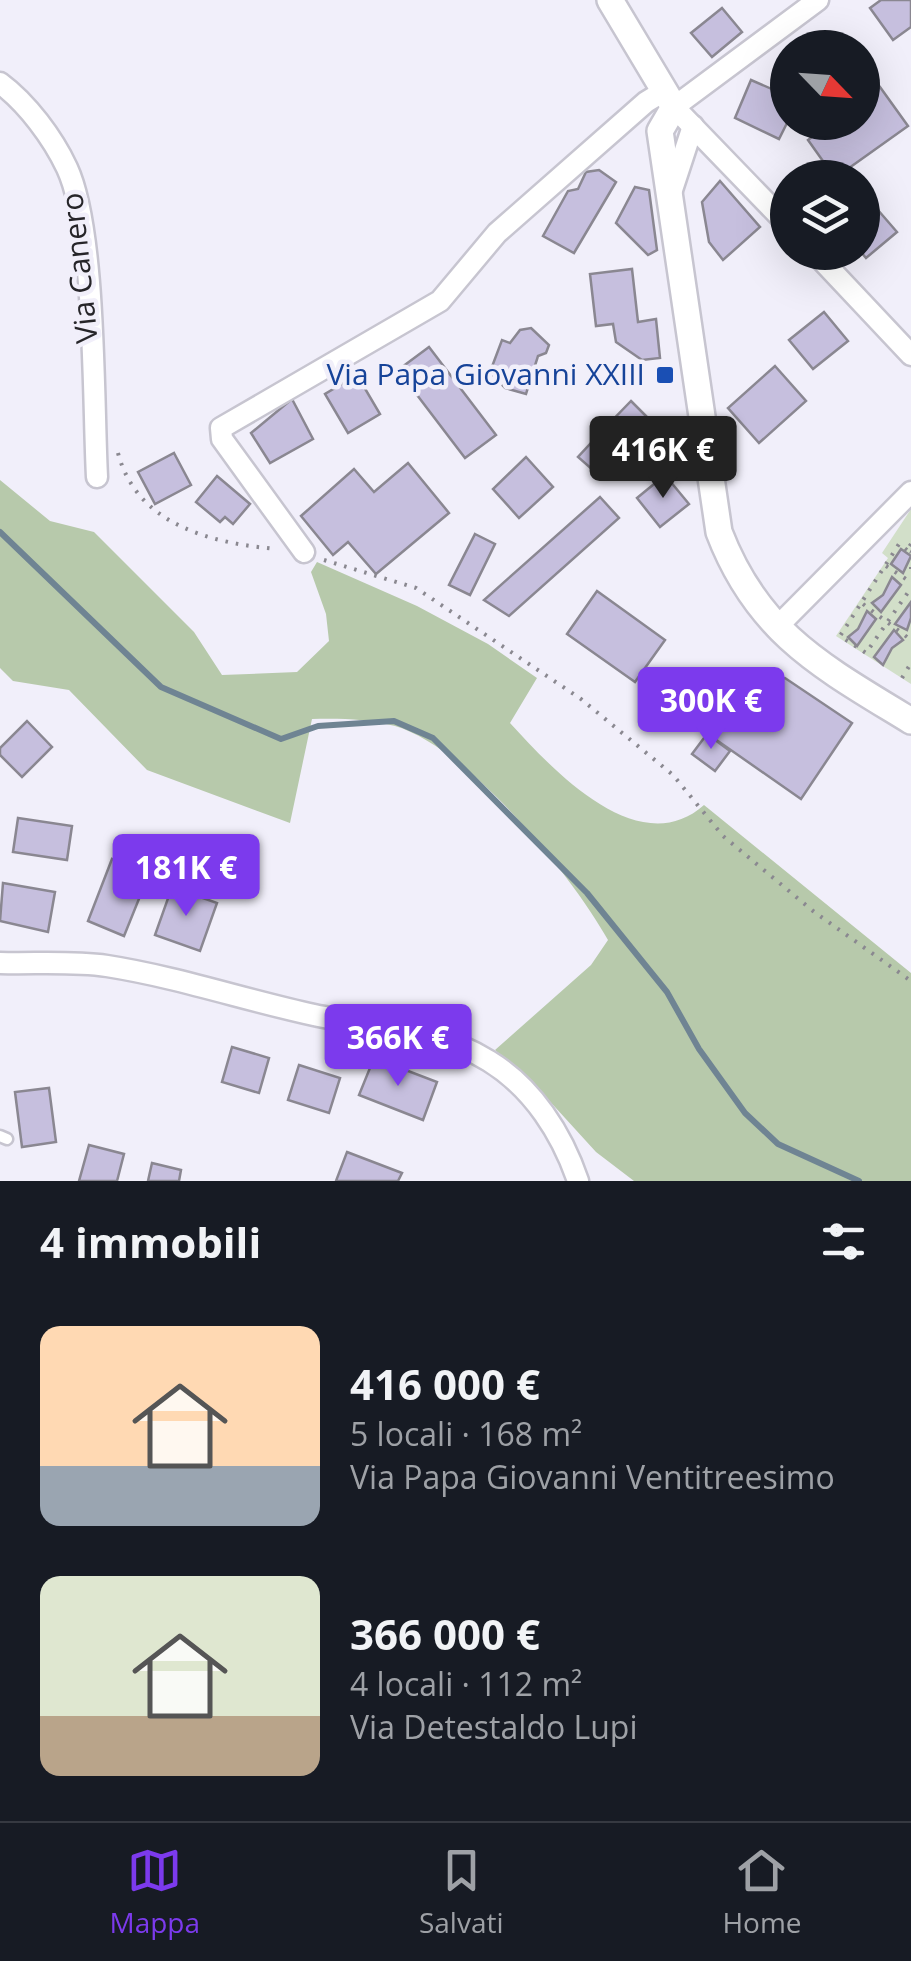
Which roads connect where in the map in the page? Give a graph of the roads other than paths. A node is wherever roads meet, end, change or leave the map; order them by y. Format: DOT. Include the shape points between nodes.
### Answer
graph roads {
  1 [pos="610,0"];
  2 [pos="818,0"];
  3 [pos="0,83"];
  4 [pos="669,99"];
  5 [pos="693,126"];
  6 [pos="670,198"];
  7 [pos="770,206"];
  8 [pos="831,270"];
  9 [pos="911,356"];
  10 [pos="96,477"];
  11 [pos="911,492"];
  12 [pos="304,552"];
  13 [pos="776,628"];
  14 [pos="911,721"];
  15 [pos="0,963"];
  16 [pos="578,1181"];
  1 -- 4 [label="street"];
  2 -- 4 [label="street"];
  3 -- 10 [label="street, Via Canero" via="68,170 86,266"];
  4 -- 5 [label="street"];
  4 -- 6 [label="street" via="660,131"];
  4 -- 12 [label="street" via="646,102 497,233 440,301 221,428 222,439"];
  5 -- 6 [label="street"];
  5 -- 7 [label="street"];
  6 -- 13 [label="street" via="719,532 733,570"];
  8 -- 9 [label="street"];
  11 -- 13 [label="street"];
  13 -- 14 [label="street" via="807,657"];
  15 -- 16 [label="street" via="104,965 317,1016 440,1036 491,1062 526,1092 558,1132"];
}
